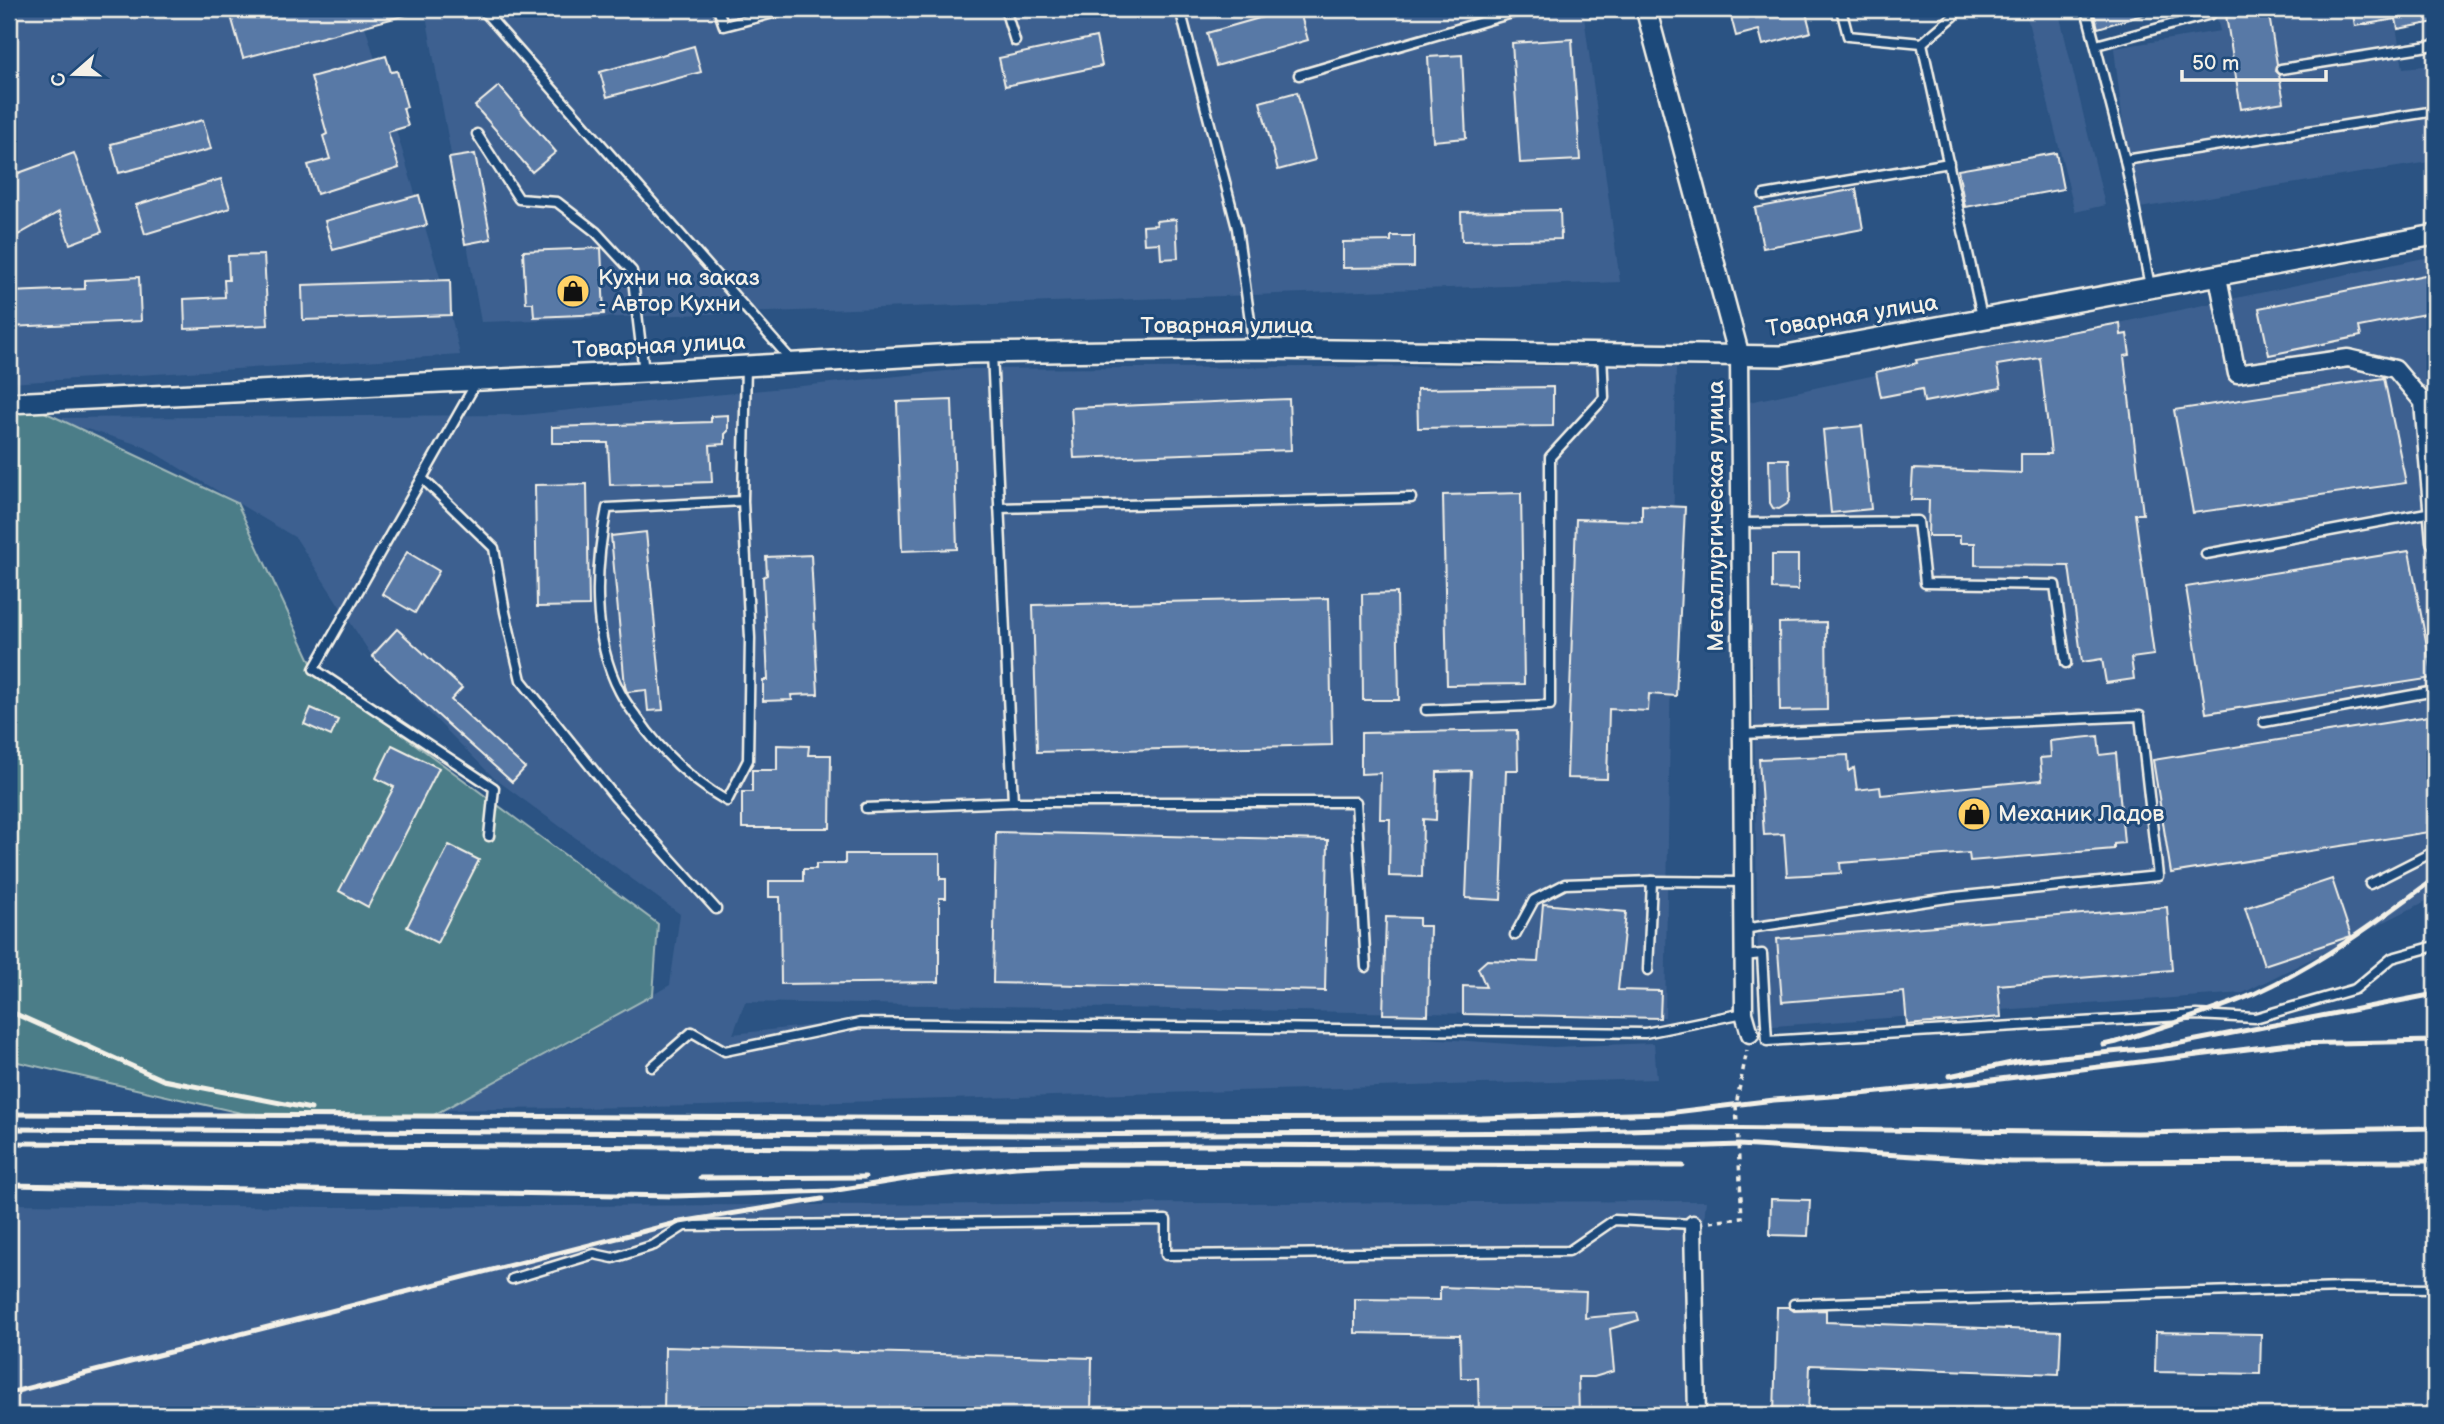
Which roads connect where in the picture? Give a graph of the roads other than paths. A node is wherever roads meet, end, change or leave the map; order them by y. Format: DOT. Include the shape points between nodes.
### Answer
graph roads {
  1 [pos="482,9"];
  2 [pos="718,9"];
  3 [pos="789,9"];
  4 [pos="1005,9"];
  5 [pos="1180,9"];
  6 [pos="1526,9"];
  7 [pos="1646,9"];
  8 [pos="1841,9"];
  9 [pos="1952,9"];
  10 [pos="2086,9"];
  11 [pos="2209,9"];
  12 [pos="1015,41"];
  13 [pos="1922,43"];
  14 [pos="2096,45"];
  15 [pos="2435,45"];
  16 [pos="2281,69"];
  17 [pos="1299,75"];
  18 [pos="2435,111"];
  19 [pos="477,134"];
  20 [pos="2125,160"];
  21 [pos="1948,163"];
  22 [pos="1764,195"];
  23 [pos="2435,235"];
  24 [pos="2218,277"];
  25 [pos="2150,289"];
  26 [pos="1982,320"];
  27 [pos="1254,349"];
  28 [pos="992,353"];
  29 [pos="1602,353"];
  30 [pos="1740,355"];
  31 [pos="794,363"];
  32 [pos="746,366"];
  33 [pos="644,372"];
  34 [pos="478,380"];
  35 [pos="9,403"];
  36 [pos="422,478"];
  37 [pos="1411,498"];
  38 [pos="743,501"];
  39 [pos="999,508"];
  40 [pos="2432,512"];
  41 [pos="1740,523"];
  42 [pos="2435,541"];
  43 [pos="2206,554"];
  44 [pos="2066,663"];
  45 [pos="2435,691"];
  46 [pos="1426,710"];
  47 [pos="2264,722"];
  48 [pos="1742,734"];
  49 [pos="1013,802"];
  50 [pos="866,808"];
  51 [pos="489,836"];
  52 [pos="2435,851"];
  53 [pos="1652,881"];
  54 [pos="1743,882"];
  55 [pos="2370,884"];
  56 [pos="716,909"];
  57 [pos="1743,929"];
  58 [pos="1516,935"];
  59 [pos="2435,946"];
  60 [pos="1744,957"];
  61 [pos="1366,967"];
  62 [pos="1648,970"];
  63 [pos="1744,1013"];
  64 [pos="1750,1034"];
  65 [pos="652,1067"];
  66 [pos="1693,1224"];
  67 [pos="512,1279"];
  68 [pos="2435,1289"];
  69 [pos="1794,1304"];
  70 [pos="1697,1415"];
  1 -- 31 [label="lane"];
  2 -- 3 [label="lane" via="723,26"];
  4 -- 12 [label="lane"];
  5 -- 27 [label="lane" via="1237,228"];
  6 -- 17 [label="lane"];
  7 -- 30 [label="street, Металлургическая улица"];
  8 -- 13 [label="lane" via="1848,36"];
  9 -- 13 [label="lane" via="1954,16"];
  10 -- 14 [label="lane"];
  11 -- 14 [label="lane" via="2211,14"];
  13 -- 21 [label="lane"];
  14 -- 20 [label="lane"];
  15 -- 16 [label="lane"];
  18 -- 20 [label="lane"];
  19 -- 33 [label="lane" via="519,199 557,202 596,232 632,271"];
  20 -- 25 [label="lane"];
  21 -- 22 [label="lane"];
  21 -- 26 [label="lane"];
  23 -- 24 [label="street, Товарная улица"];
  24 -- 25 [label="street, Товарная улица"];
  24 -- 40 [label="street" via="2237,374 2347,358 2395,369 2423,402"];
  25 -- 26 [label="street, Товарная улица"];
  26 -- 30 [label="street, Товарная улица" via="1782,356"];
  27 -- 28 [label="street, Товарная улица"];
  27 -- 29 [label="street, Товарная улица"];
  28 -- 31 [label="street, Товарная улица"];
  28 -- 39 [label="lane"];
  29 -- 30 [label="street, Товарная улица"];
  29 -- 46 [label="lane" via="1604,398 1550,457 1550,705"];
  30 -- 41 [label="street, Металлургическая улица"];
  31 -- 32 [label="street, Товарная улица"];
  32 -- 33 [label="street, Товарная улица"];
  32 -- 38 [label="lane"];
  33 -- 34 [label="street, Товарная улица"];
  34 -- 35 [label="street, Товарная улица"];
  34 -- 36 [label="lane"];
  36 -- 51 [label="lane" via="314,669 494,788"];
  36 -- 56 [label="lane" via="494,548 522,680 615,797"];
  37 -- 39 [label="lane"];
  38 -- 38 [label="lane" via="750,638 748,760 727,801 702,787 662,750 620,692 602,636 599,545 607,508"];
  39 -- 49 [label="lane"];
  40 -- 42 [label="street"];
  40 -- 43 [label="lane"];
  41 -- 44 [label="lane" via="1918,521 1925,583 2055,585"];
  41 -- 48 [label="street, Металлургическая улица"];
  45 -- 47 [label="lane"];
  48 -- 54 [label="street, Металлургическая улица"];
  48 -- 57 [label="lane" via="2140,716 2158,876 1954,897"];
  49 -- 50 [label="lane"];
  49 -- 61 [label="lane" via="1356,802"];
  52 -- 55 [label="lane"];
  53 -- 54 [label="lane"];
  53 -- 58 [label="lane" via="1565,884 1534,900"];
  53 -- 62 [label="lane"];
  54 -- 57 [label="street, Металлургическая улица"];
  57 -- 60 [label="street, Металлургическая улица"];
  59 -- 60 [label="lane" via="2392,958 2355,989 2255,1018 2197,1015 1768,1041 1762,954"];
  60 -- 63 [label="street, Металлургическая улица"];
  63 -- 64 [label="street, Металлургическая улица"];
  63 -- 65 [label="lane" via="1645,1032 860,1023 725,1051 692,1032"];
  66 -- 67 [label="lane" via="1614,1220 1569,1251 1166,1255 1166,1220 684,1226 654,1245 613,1258 594,1254"];
  66 -- 70 [label="street"];
  68 -- 69 [label="lane"];
}
